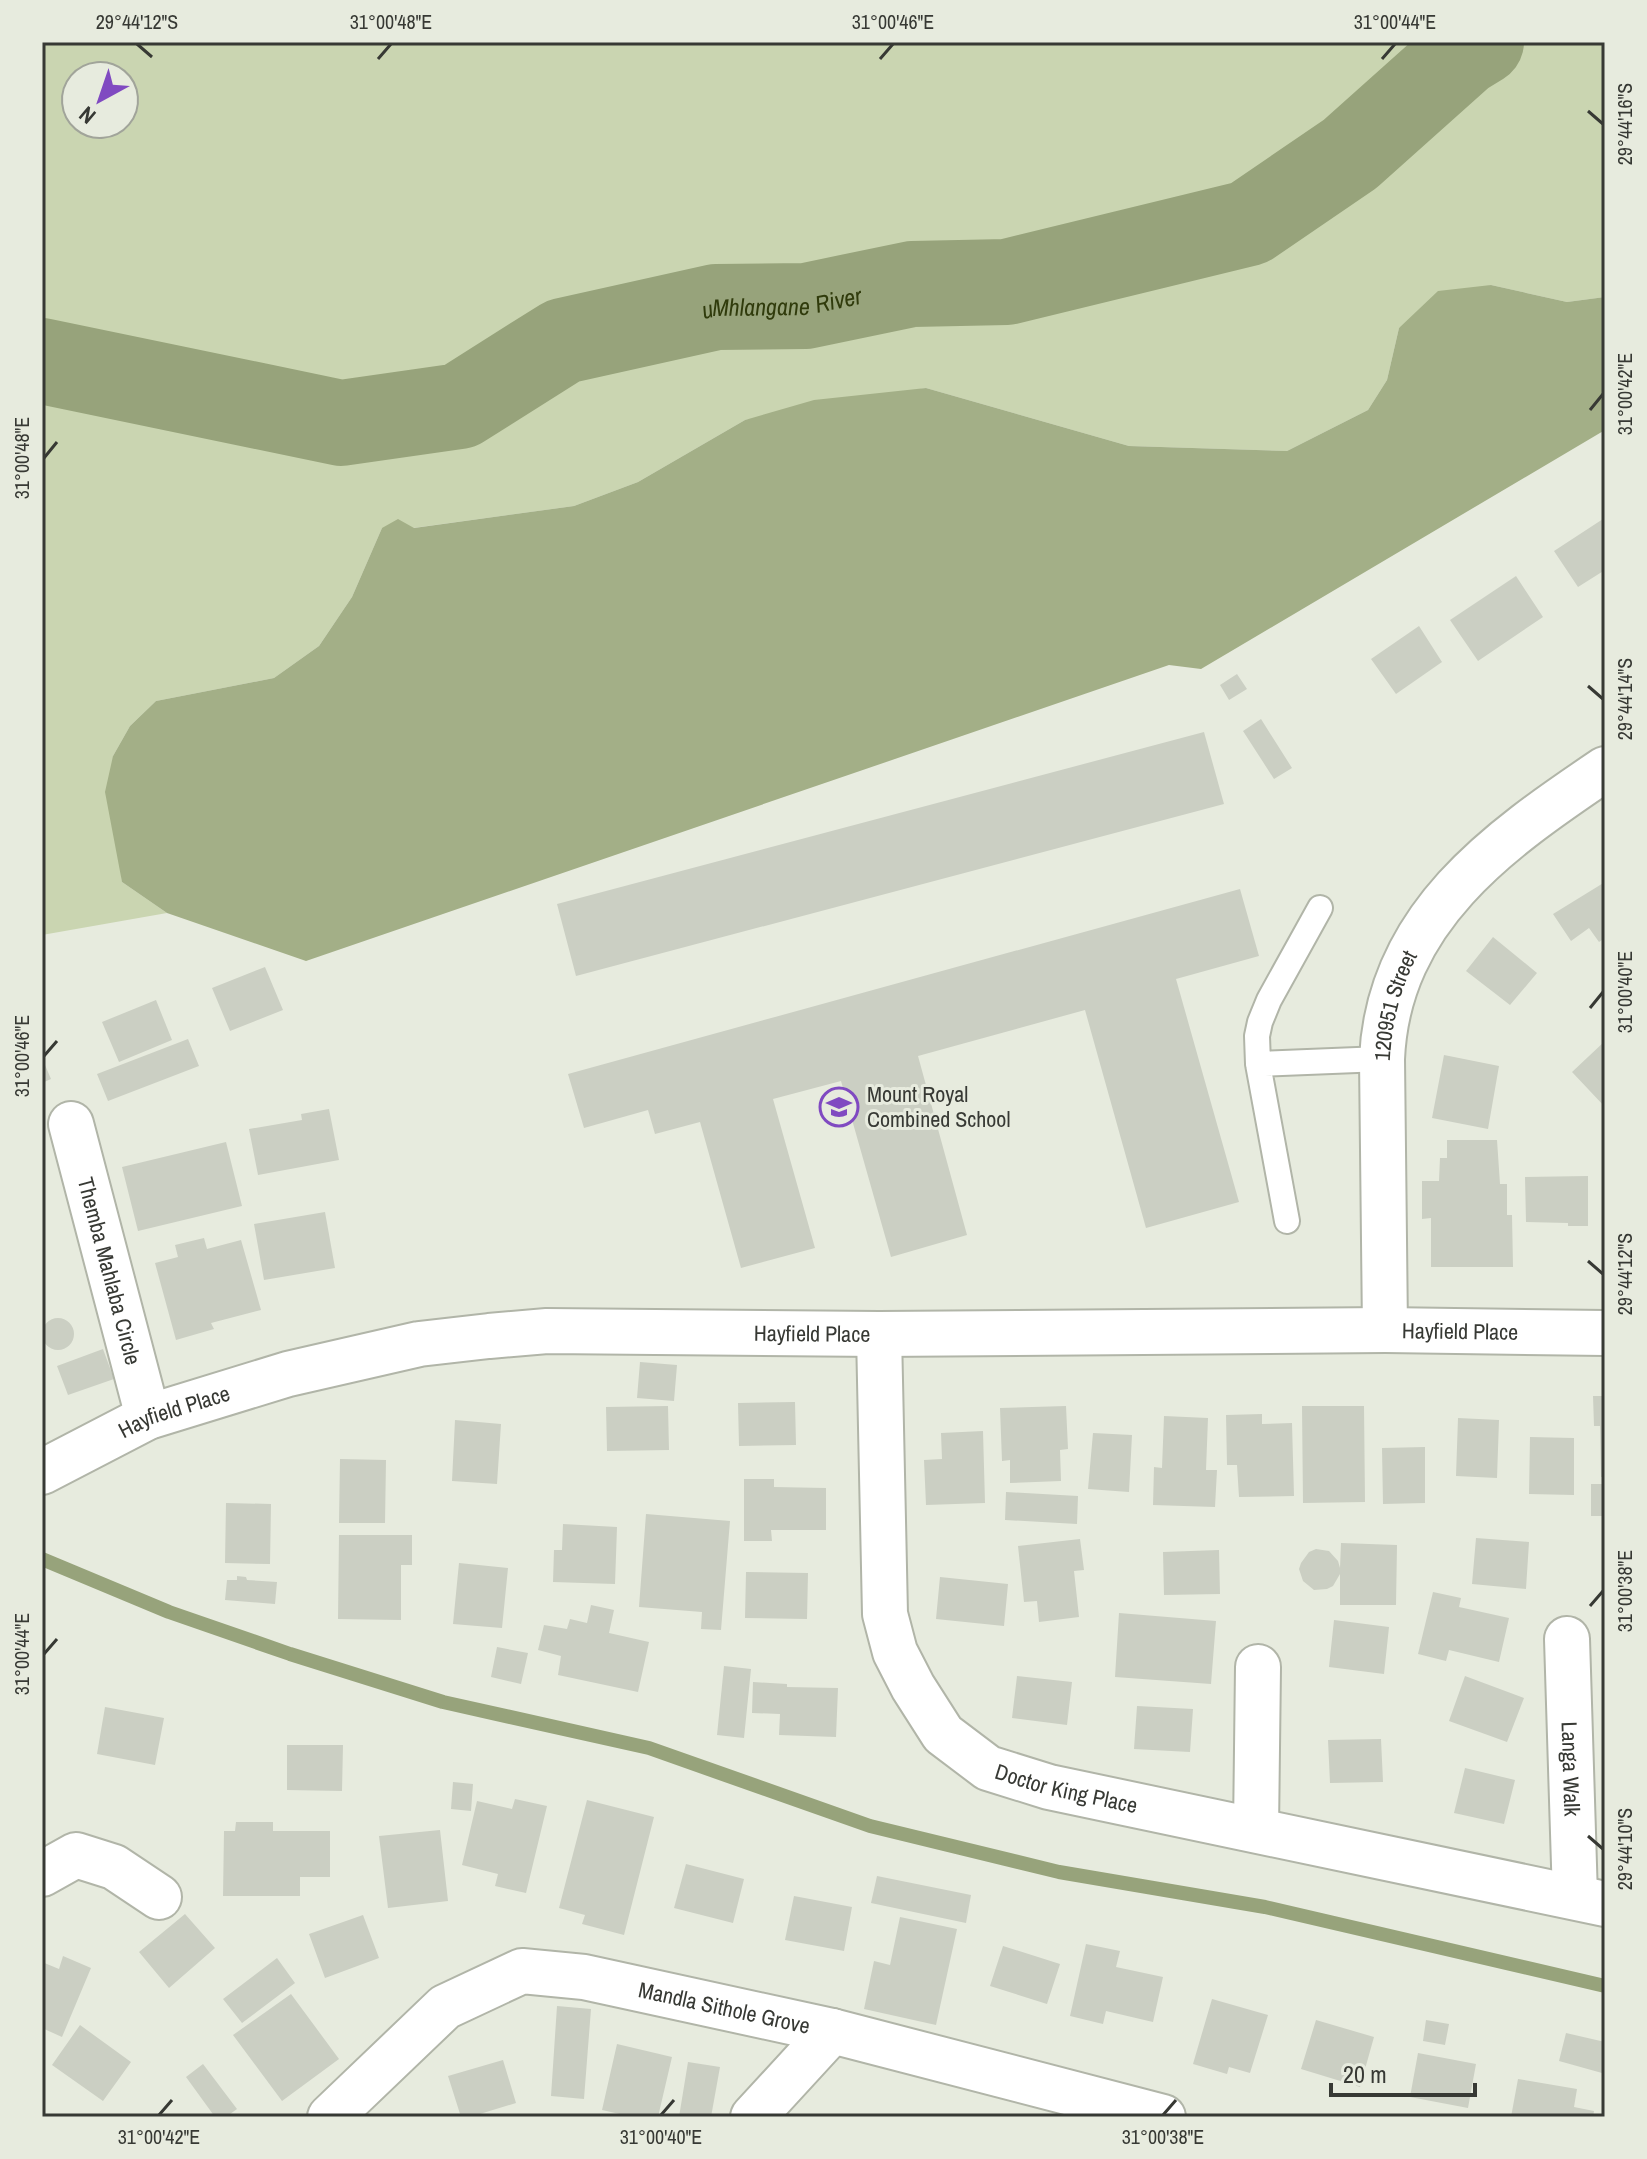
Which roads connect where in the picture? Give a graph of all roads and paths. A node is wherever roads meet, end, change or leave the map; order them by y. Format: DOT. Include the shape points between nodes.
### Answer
graph roads {
  1 [pos="1605,769"];
  2 [pos="1320,908"];
  3 [pos="1382,1059"];
  4 [pos="1258,1064"];
  5 [pos="71,1124"];
  6 [pos="1287,1221"];
  7 [pos="1385,1330"];
  8 [pos="1605,1333"];
  9 [pos="879,1334"];
  10 [pos="148,1417"];
  11 [pos="42,1472"];
  12 [pos="1567,1639"];
  13 [pos="1258,1667"];
  14 [pos="1256,1830"];
  15 [pos="42,1874"];
  16 [pos="159,1897"];
  17 [pos="1590,1900"];
  18 [pos="832,2031"];
  19 [pos="330,2117"];
  20 [pos="753,2117"];
  21 [pos="1163,2117"];
  1 -- 3 [label="street, 120951 Street" via="1487,856 1439,905 1392,989"];
  2 -- 4 [label="lane" via="1264,1012 1257,1036"];
  3 -- 4 [label="lane"];
  3 -- 7 [label="street, 120951 Street"];
  4 -- 6 [label="lane"];
  5 -- 10 [label="street, Themba Mahlaba Circle"];
  7 -- 8 [label="street, Hayfield Place"];
  7 -- 9 [label="street, Hayfield Place"];
  9 -- 10 [label="street, Hayfield Place" via="547,1331 475,1337 419,1344 288,1374"];
  9 -- 14 [label="street, Doctor King Place" via="885,1614 895,1652 943,1734 988,1768 1033,1782"];
  10 -- 11 [label="street, Hayfield Place"];
  12 -- 17 [label="street, Langa Walk"];
  13 -- 14 [label="street"];
  14 -- 17 [label="street, Doctor King Place"];
  15 -- 16 [label="street" via="76,1855 114,1867"];
  18 -- 19 [label="street, Mandla Sithole Grove" via="584,1977 522,1971 445,2007"];
  18 -- 20 [label="street"];
  18 -- 21 [label="street, Mandla Sithole Grove"];
}
